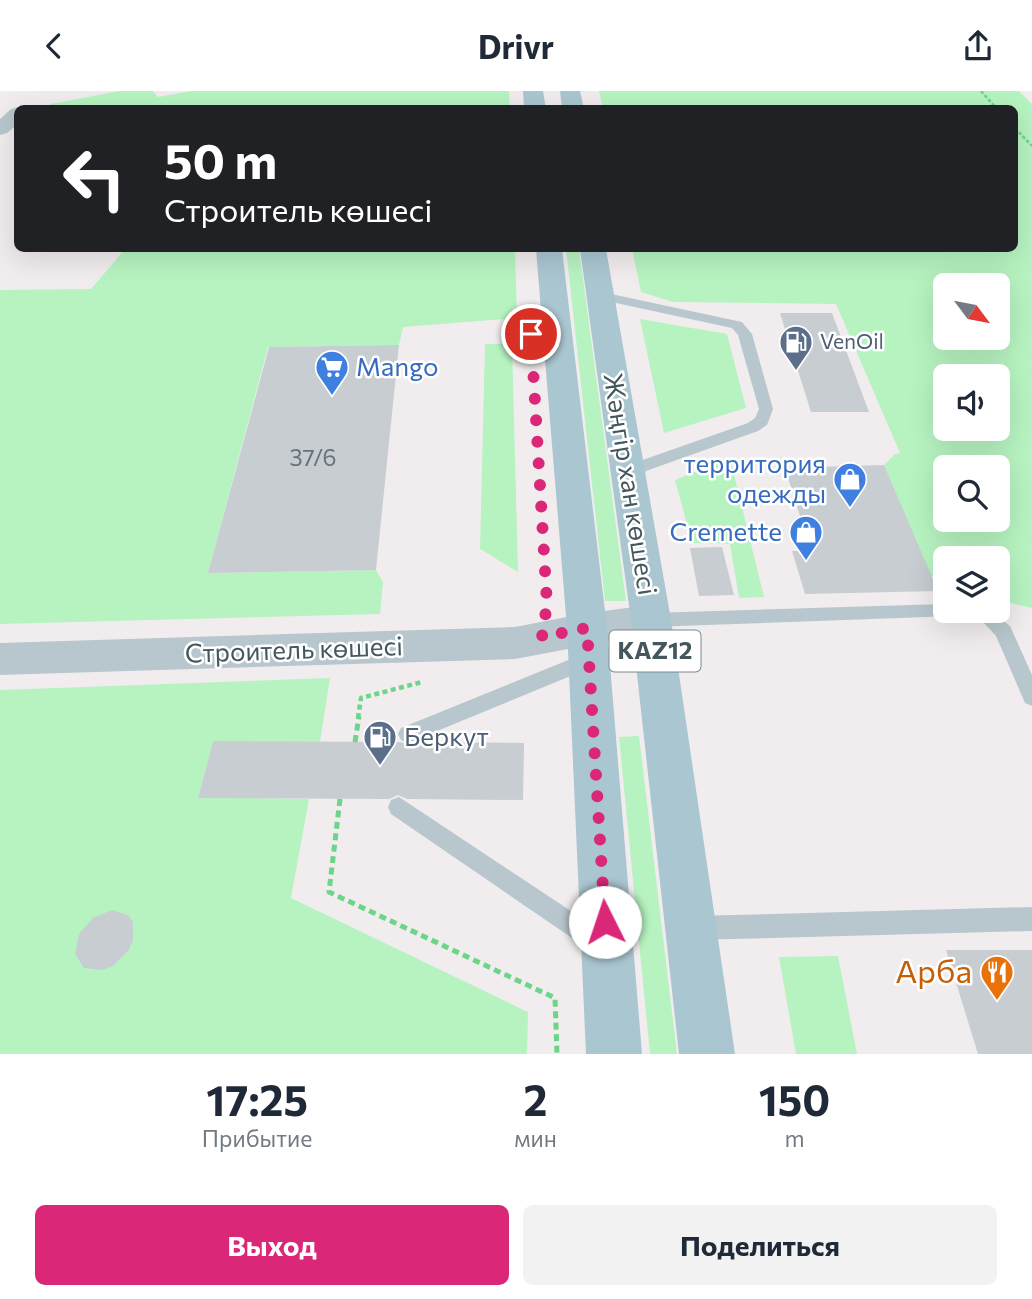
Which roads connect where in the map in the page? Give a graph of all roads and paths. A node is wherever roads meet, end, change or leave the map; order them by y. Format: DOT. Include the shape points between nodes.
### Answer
graph roads {
  1 [pos="981,91"];
  2 [pos="993,105"];
  3 [pos="14,114"];
  4 [pos="0,129"];
  5 [pos="1018,131"];
  6 [pos="1032,146"];
  7 [pos="549,252"];
  8 [pos="593,252"];
  9 [pos="599,289"];
  10 [pos="630,484"];
  11 [pos="933,611"];
  12 [pos="651,620"];
  13 [pos="995,623"];
  14 [pos="588,644"];
  15 [pos="0,659"];
  16 [pos="425,681"];
  17 [pos="1032,698"];
  18 [pos="408,734"];
  19 [pos="355,742"];
  20 [pos="340,799"];
  21 [pos="399,807"];
  22 [pos="1032,919"];
  23 [pos="691,928"];
  24 [pos="607,949"];
  25 [pos="558,1054"];
  26 [pos="614,1054"];
  27 [pos="707,1054"];
  1 -- 2 [label="path"];
  3 -- 4 [label="street"];
  5 -- 6 [label="path"];
  7 -- 14 [label="main road, Жәңгір хан көшесі / KAZ12"];
  8 -- 9 [label="main road, Жәңгір хан көшесі / KAZ12"];
  9 -- 10 [label="main road, Жәңгір хан көшесі / KAZ12"];
  9 -- 10 [label="lane" via="607,297 737,325 745,334 766,409 762,421 753,427 640,467"];
  10 -- 12 [label="main road, Жәңгір хан көшесі / KAZ12"];
  11 -- 12 [label="lane"];
  12 -- 14 [label="street, Строитель көшесі"];
  12 -- 23 [label="main road, Жәңгір хан көшесі / KAZ12"];
  13 -- 17 [label="lane" via="1003,631"];
  14 -- 15 [label="street, Строитель көшесі"];
  14 -- 18 [label="lane"];
  14 -- 24 [label="main road, Жәңгір хан көшесі / KAZ12"];
  16 -- 19 [label="path" via="361,698"];
  20 -- 25 [label="path" via="329,892 555,998"];
  21 -- 24 [label="lane"];
  22 -- 23 [label="lane"];
  23 -- 27 [label="main road, Жәңгір хан көшесі / KAZ12"];
  24 -- 26 [label="main road, Жәңгір хан көшесі / KAZ12"];
}
